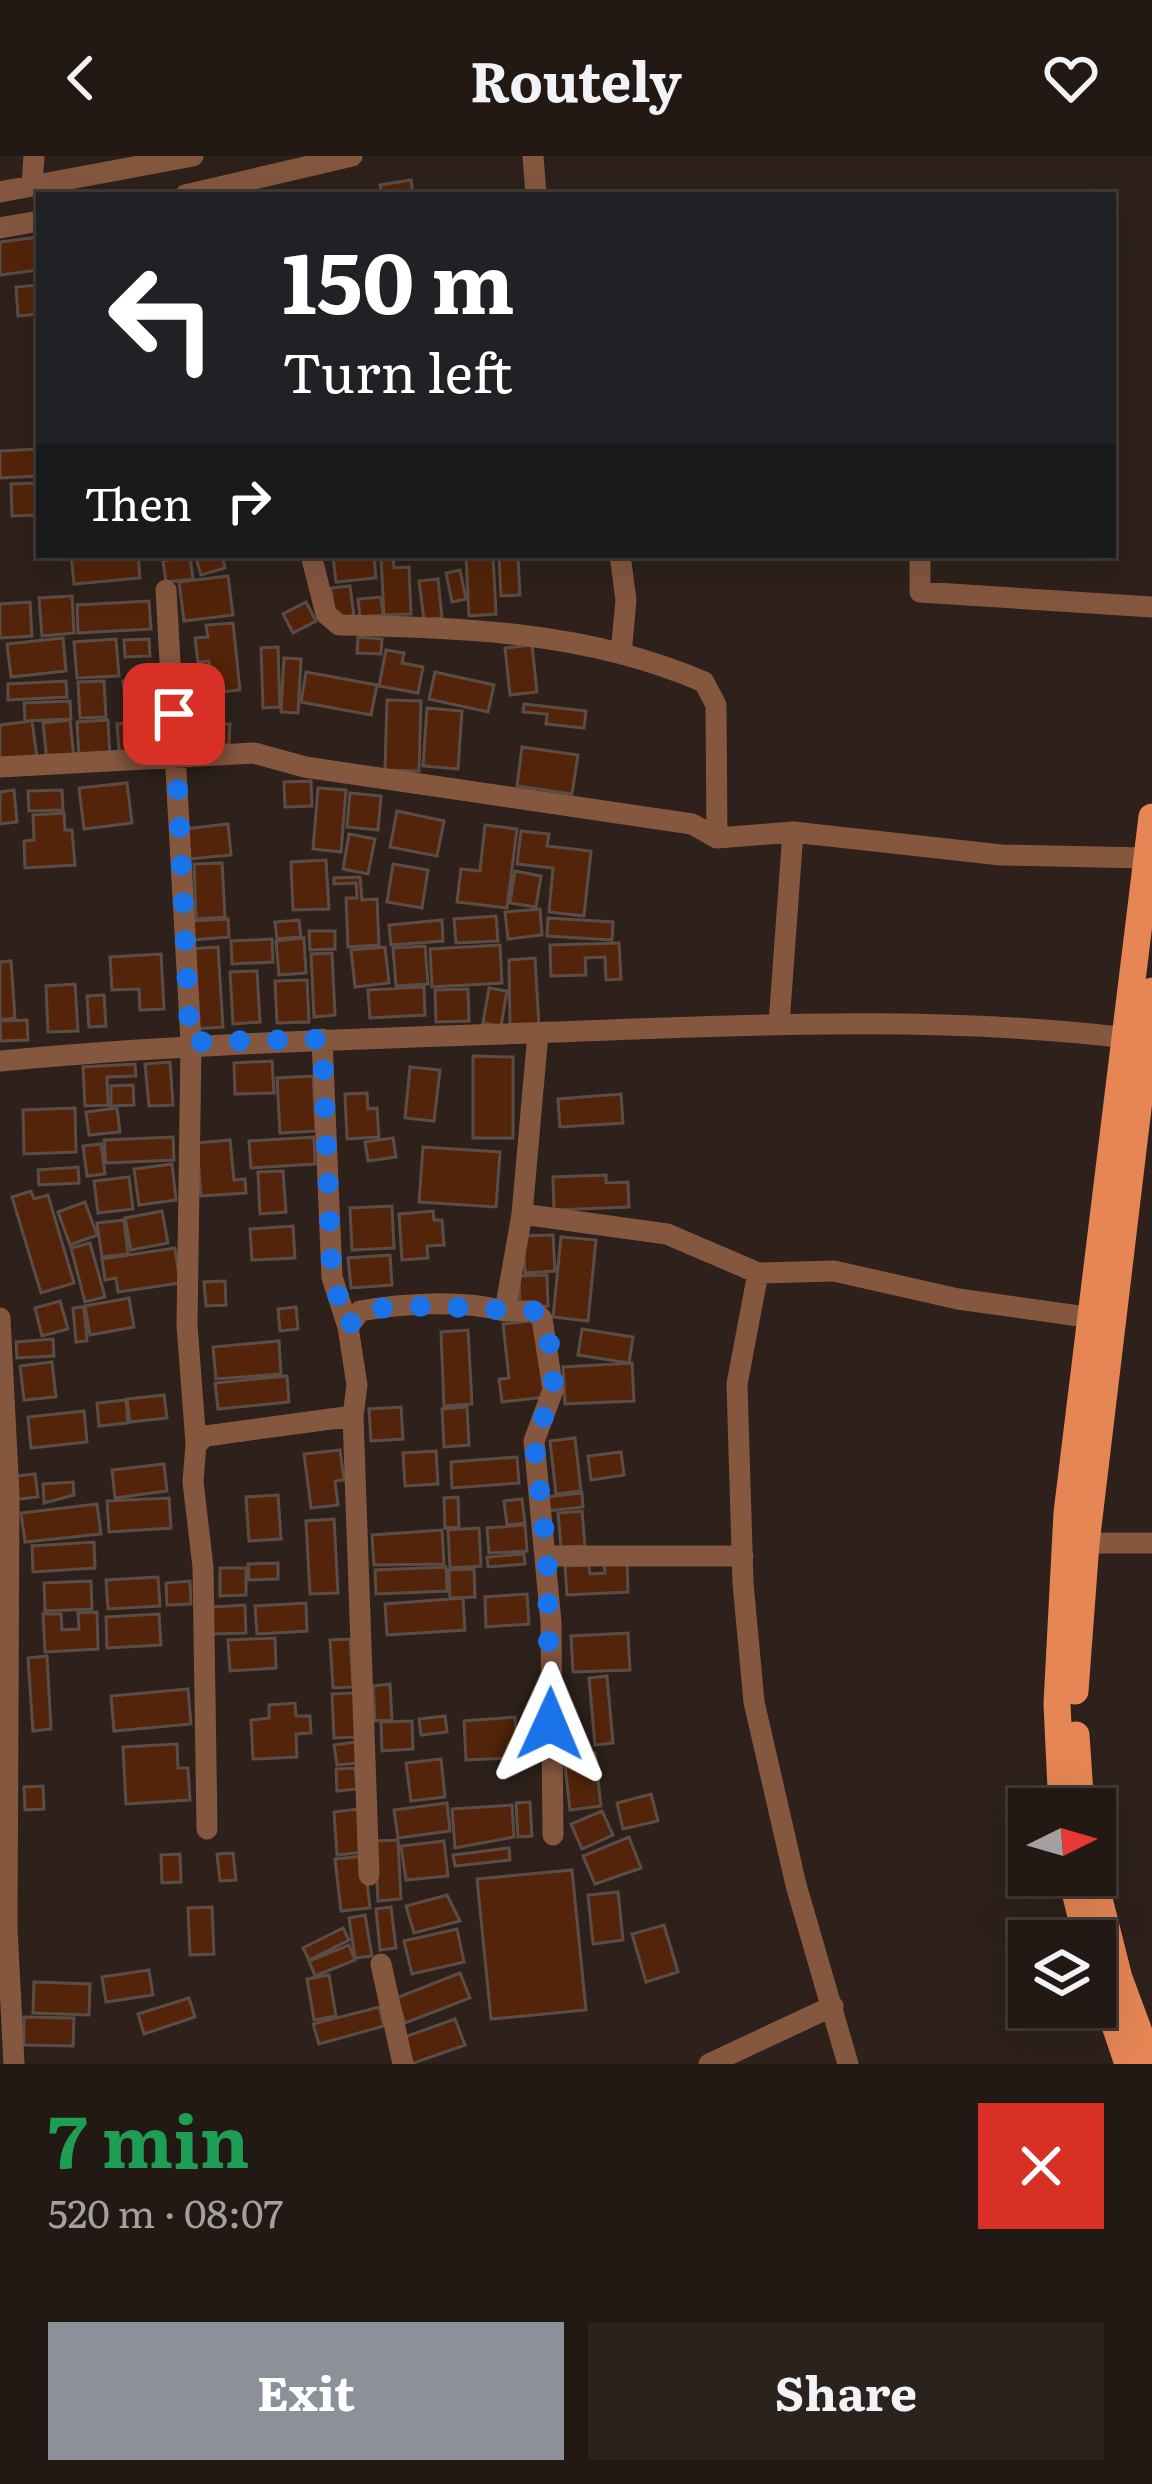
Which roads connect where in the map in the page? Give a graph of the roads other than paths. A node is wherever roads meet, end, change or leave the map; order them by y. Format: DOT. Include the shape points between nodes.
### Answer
graph roads {
  1 [pos="34,156"];
  2 [pos="193,156"];
  3 [pos="352,156"];
  4 [pos="532,156"];
  5 [pos="32,185"];
  6 [pos="228,191"];
  7 [pos="0,192"];
  8 [pos="536,192"];
  9 [pos="36,222"];
  10 [pos="0,228"];
  11 [pos="312,558"];
  12 [pos="620,558"];
  13 [pos="920,558"];
  14 [pos="166,590"];
  15 [pos="1152,607"];
  16 [pos="622,654"];
  17 [pos="174,757"];
  18 [pos="0,767"];
  19 [pos="1152,817"];
  20 [pos="793,832"];
  21 [pos="717,838"];
  22 [pos="1147,858"];
  23 [pos="1152,991"];
  24 [pos="779,1024"];
  25 [pos="1142,1027"];
  26 [pos="538,1033"];
  27 [pos="322,1039"];
  28 [pos="190,1042"];
  29 [pos="0,1061"];
  30 [pos="522,1214"];
  31 [pos="758,1273"];
  32 [pos="505,1311"];
  33 [pos="0,1318"];
  34 [pos="1093,1318"];
  35 [pos="348,1327"];
  36 [pos="353,1416"];
  37 [pos="196,1444"];
  38 [pos="5,1495"];
  39 [pos="1086,1543"];
  40 [pos="1152,1543"];
  41 [pos="547,1556"];
  42 [pos="743,1556"];
  43 [pos="1062,1788"];
  44 [pos="1081,1788"];
  45 [pos="208,1829"];
  46 [pos="554,1835"];
  47 [pos="369,1875"];
  48 [pos="1098,1896"];
  49 [pos="381,1964"];
  50 [pos="833,2006"];
  51 [pos="1116,2028"];
  52 [pos="14,2064"];
  53 [pos="403,2064"];
  54 [pos="709,2064"];
  55 [pos="848,2064"];
  56 [pos="1128,2064"];
  57 [pos="1151,2064"];
  1 -- 5 [label="street"];
  2 -- 5 [label="street"];
  3 -- 6 [label="street"];
  4 -- 8 [label="street"];
  5 -- 7 [label="street"];
  9 -- 10 [label="street"];
  11 -- 16 [label="street" via="326,614 339,626 478,627"];
  12 -- 16 [label="street"];
  13 -- 15 [label="street" via="920,592"];
  14 -- 17 [label="street"];
  16 -- 21 [label="street" via="712,691"];
  17 -- 18 [label="street"];
  17 -- 21 [label="street" via="254,753 692,824"];
  17 -- 28 [label="street"];
  19 -- 22 [label="main road"];
  20 -- 21 [label="street"];
  20 -- 22 [label="street" via="1000,855"];
  20 -- 24 [label="street"];
  22 -- 25 [label="main road"];
  23 -- 25 [label="main road"];
  24 -- 25 [label="street"];
  24 -- 26 [label="street"];
  25 -- 34 [label="main road"];
  25 -- 39 [label="main road"];
  26 -- 27 [label="street"];
  26 -- 30 [label="street"];
  27 -- 28 [label="street"];
  27 -- 35 [label="street" via="332,1277"];
  28 -- 29 [label="street"];
  28 -- 37 [label="street" via="187,1325"];
  30 -- 31 [label="street" via="667,1234"];
  30 -- 32 [label="street"];
  31 -- 34 [label="street" via="834,1271"];
  31 -- 42 [label="street" via="737,1384"];
  32 -- 35 [label="street" via="378,1308 360,1311"];
  32 -- 41 [label="street" via="534,1311 548,1330 554,1390 534,1441"];
  33 -- 38 [label="street"];
  34 -- 43 [label="main road" via="1059,1608"];
  35 -- 36 [label="street"];
  36 -- 37 [label="street" via="206,1436"];
  36 -- 47 [label="street"];
  37 -- 45 [label="street"];
  38 -- 52 [label="street"];
  39 -- 40 [label="street"];
  39 -- 44 [label="main road" via="1075,1688"];
  41 -- 42 [label="street"];
  41 -- 46 [label="street"];
  42 -- 50 [label="street" via="763,1744"];
  48 -- 57 [label="main road"];
  49 -- 53 [label="street"];
  50 -- 54 [label="street"];
  50 -- 55 [label="street"];
  51 -- 56 [label="main road"];
}
